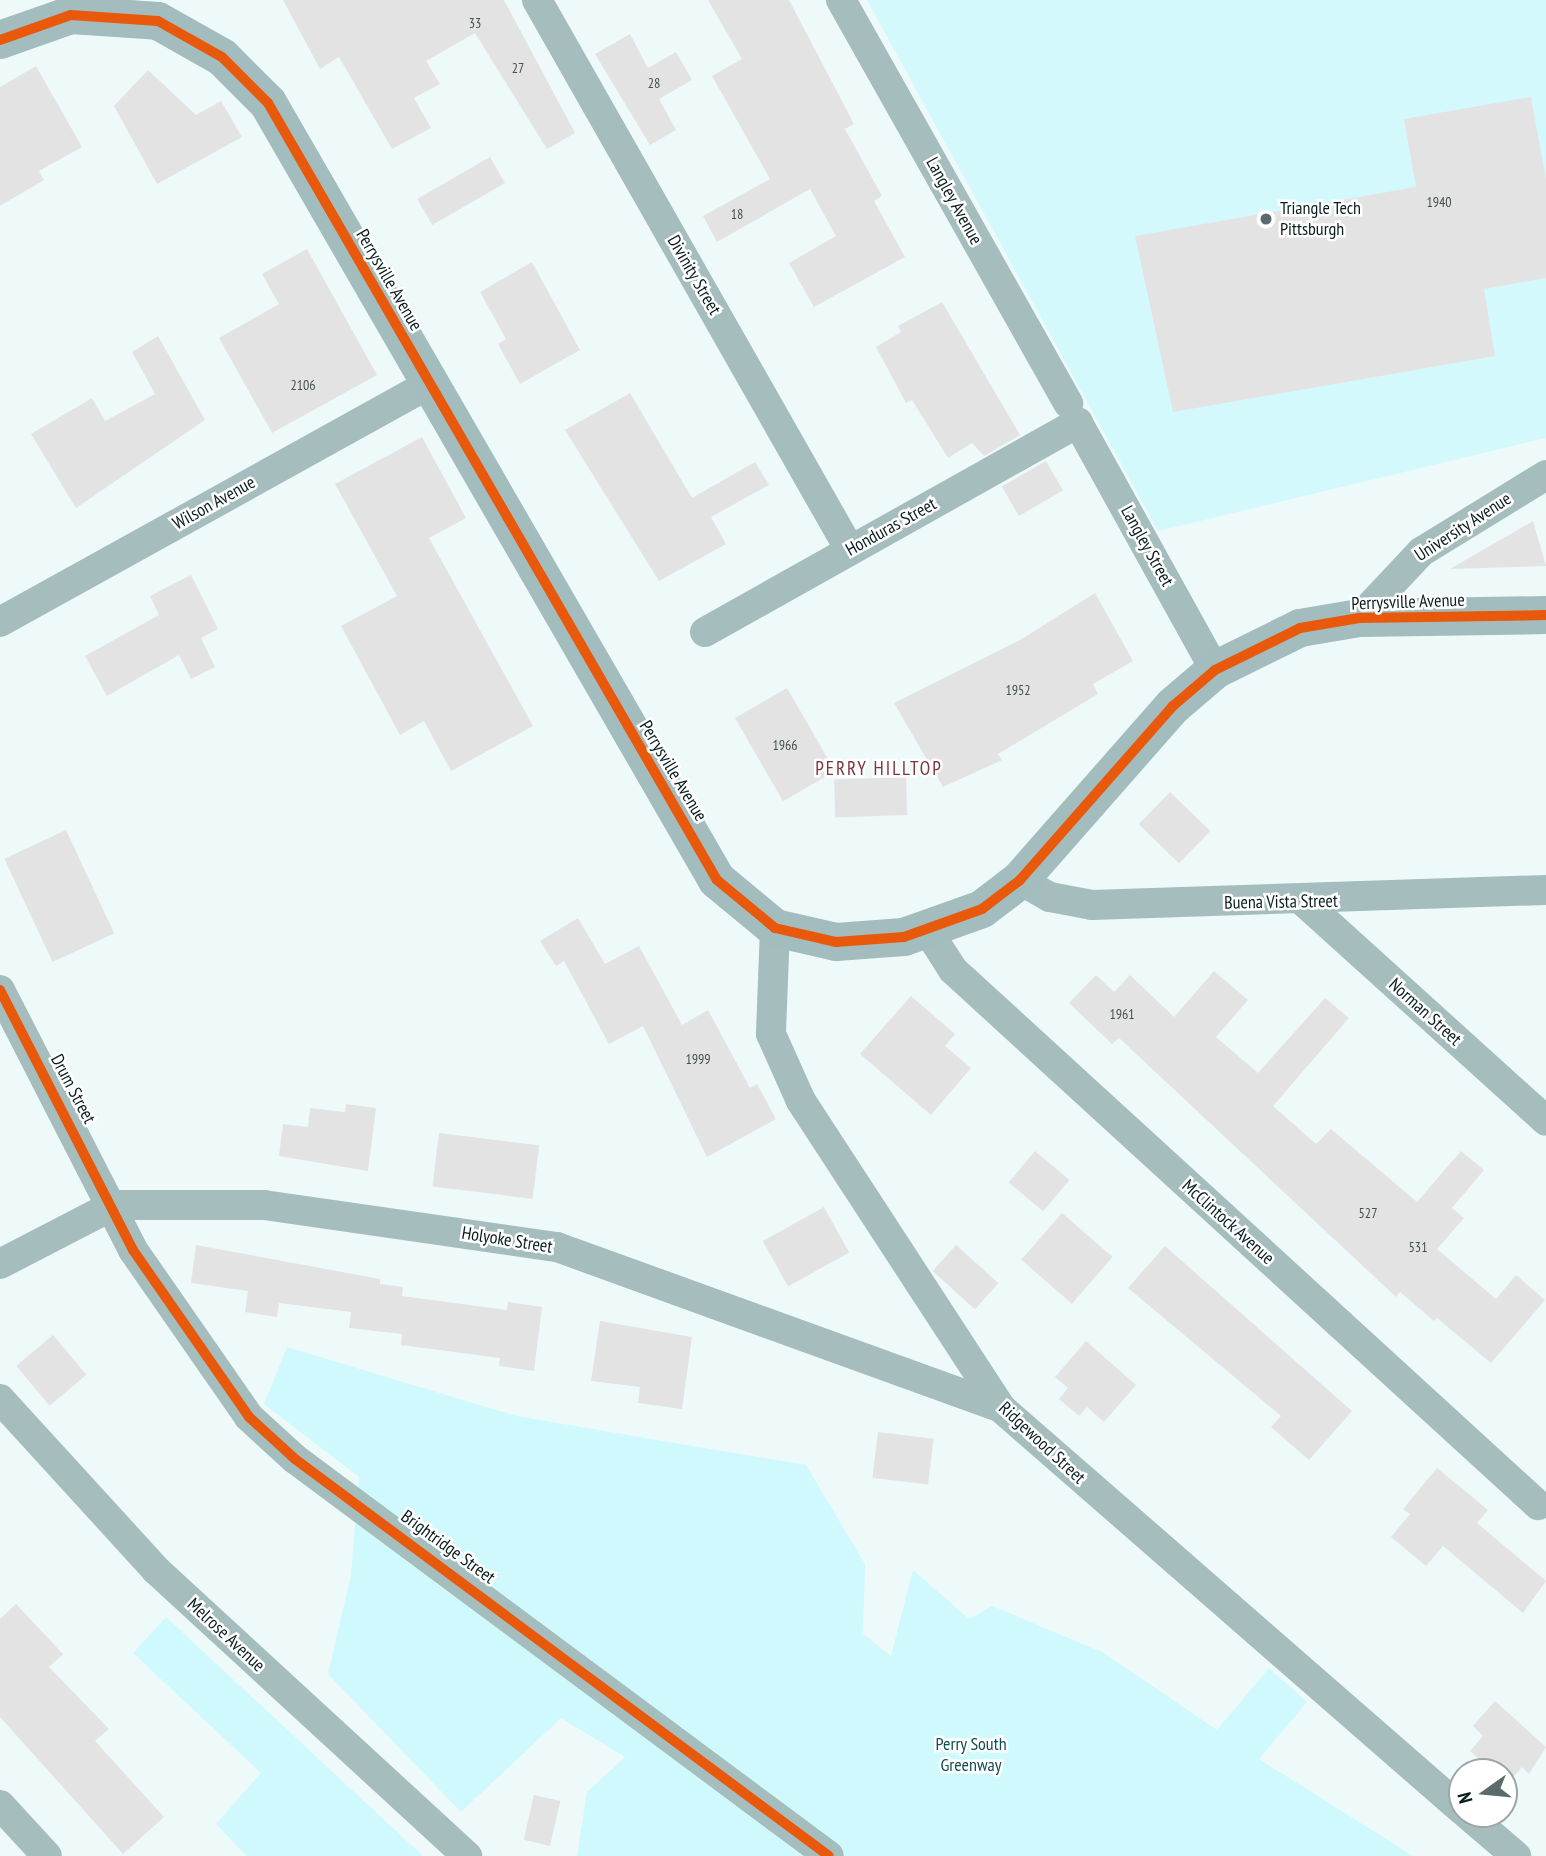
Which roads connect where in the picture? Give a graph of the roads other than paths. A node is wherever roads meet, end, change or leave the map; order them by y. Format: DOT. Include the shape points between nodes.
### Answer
graph roads {
  1 [pos="537,0"];
  2 [pos="841,0"];
  3 [pos="72,7"];
  4 [pos="0,40"];
  5 [pos="429,384"];
  6 [pos="1073,413"];
  7 [pos="1546,475"];
  8 [pos="850,550"];
  9 [pos="1546,615"];
  10 [pos="1359,618"];
  11 [pos="0,622"];
  12 [pos="705,632"];
  13 [pos="1215,670"];
  14 [pos="1020,880"];
  15 [pos="1546,890"];
  16 [pos="1304,902"];
  17 [pos="775,928"];
  18 [pos="928,930"];
  19 [pos="0,990"];
  20 [pos="1546,1121"];
  21 [pos="114,1205"];
  22 [pos="0,1264"];
  23 [pos="0,1399"];
  24 [pos="1001,1408"];
  25 [pos="1538,1505"];
  26 [pos="1448,1798"];
  27 [pos="0,1805"];
  28 [pos="1483,1828"];
  29 [pos="47,1856"];
  30 [pos="467,1856"];
  31 [pos="829,1856"];
  32 [pos="1516,1856"];
  1 -- 8 [label="street, Divinity Street"];
  2 -- 6 [label="street, Langley Avenue"];
  3 -- 4 [label="street, Perrysville Avenue"];
  3 -- 5 [label="street, Perrysville Avenue" via="158,21 222,57 268,103"];
  5 -- 11 [label="street, Wilson Avenue"];
  5 -- 17 [label="street, Perrysville Avenue" via="717,880"];
  6 -- 8 [label="street, Honduras Street"];
  6 -- 13 [label="street, Langley Street"];
  7 -- 10 [label="street, University Avenue" via="1420,552"];
  8 -- 12 [label="street, Honduras Street"];
  9 -- 10 [label="street, Perrysville Avenue"];
  10 -- 13 [label="street, Perrysville Avenue" via="1300,628"];
  13 -- 14 [label="street, Perrysville Avenue" via="1172,706"];
  14 -- 16 [label="street, Buena Vista Street" via="1050,897 1092,905"];
  14 -- 18 [label="street, Perrysville Avenue" via="982,909"];
  15 -- 16 [label="street, Buena Vista Street"];
  16 -- 20 [label="street, Norman Street"];
  17 -- 18 [label="street, Perrysville Avenue" via="836,942"];
  17 -- 24 [label="street, Ridgewood Street" via="772,1034 801,1101"];
  18 -- 25 [label="street, McClintock Avenue" via="953,970"];
  19 -- 21 [label="street, Drum Street"];
  21 -- 22 [label="street, Holyoke Street"];
  21 -- 24 [label="street, Holyoke Street" via="264,1205 557,1247"];
  21 -- 31 [label="street, Brightridge Street" via="133,1250 250,1417 295,1459"];
  23 -- 30 [label="street, Melrose Avenue" via="156,1570"];
  24 -- 26 [label="street, Ridgewood Street"];
  27 -- 29 [label="street"];
  28 -- 32 [label="street"];
}
